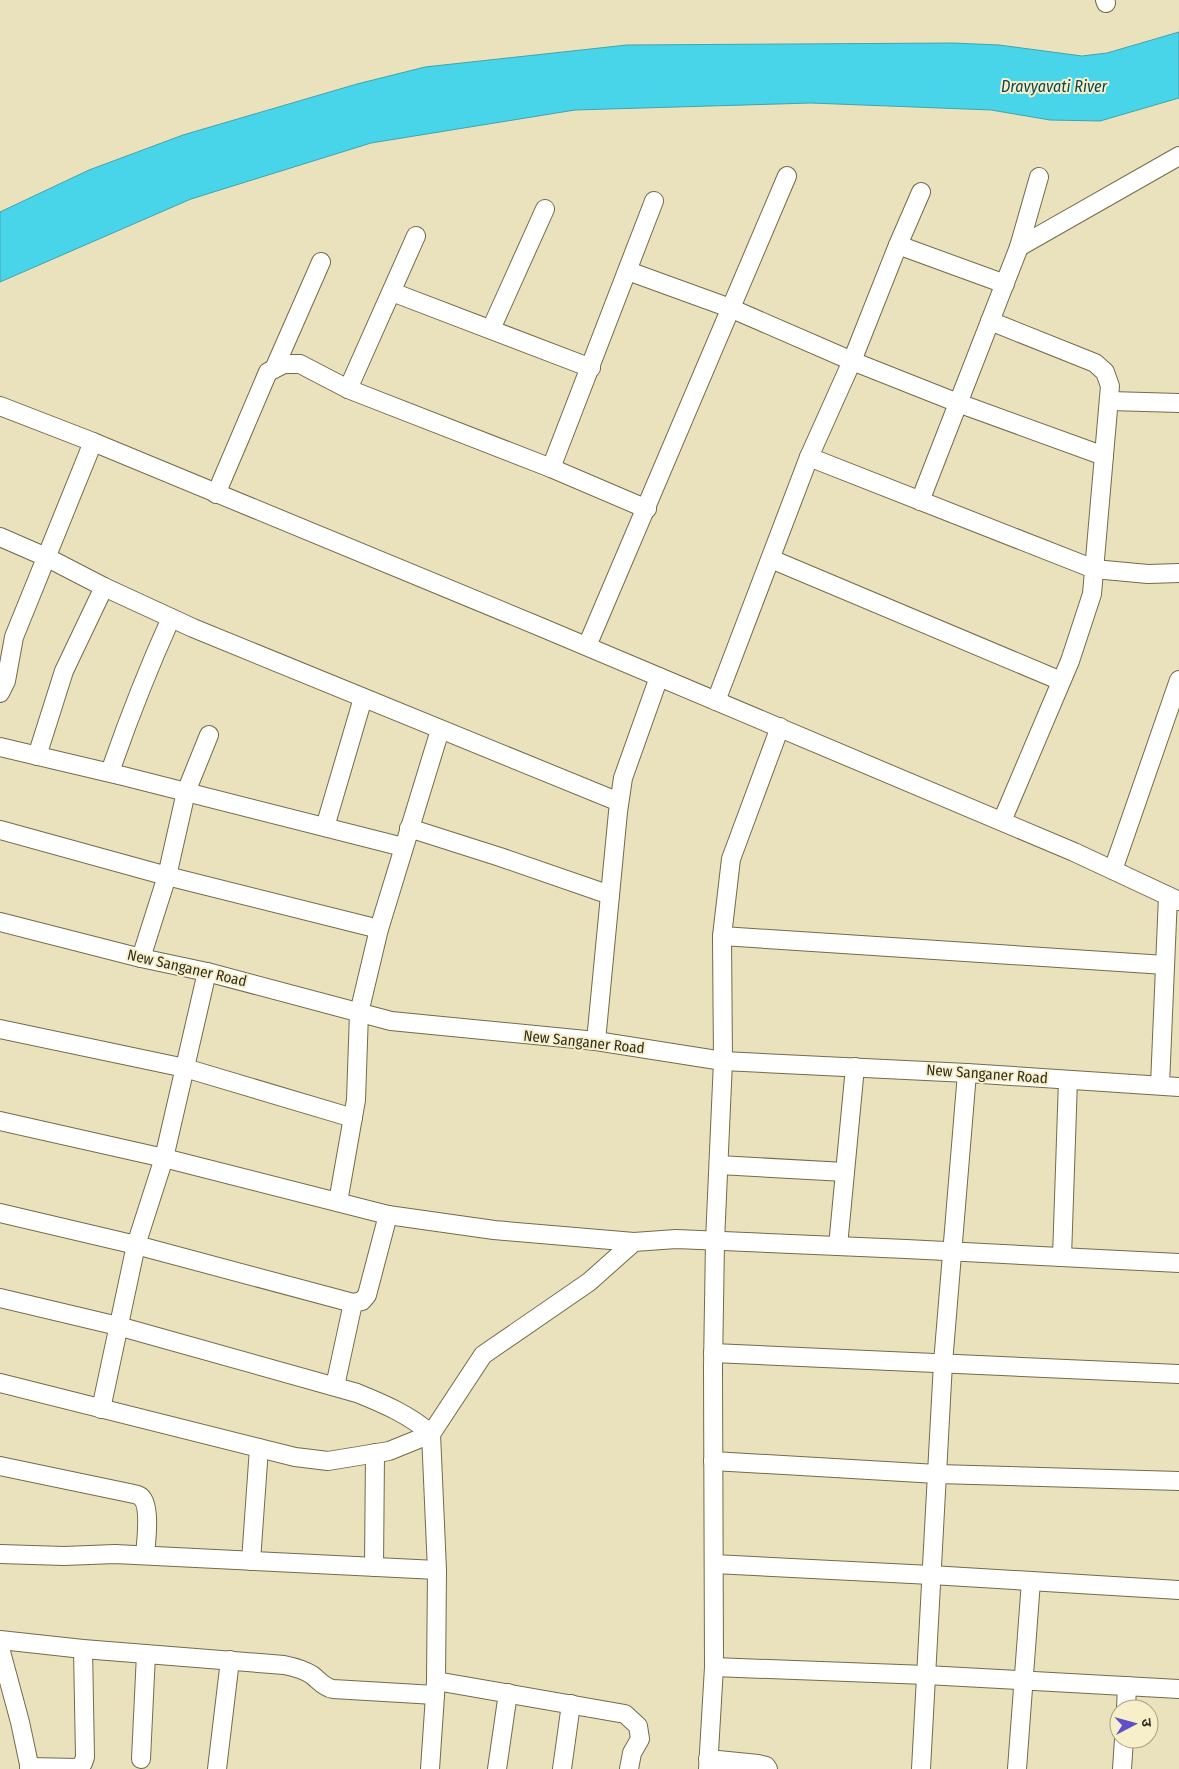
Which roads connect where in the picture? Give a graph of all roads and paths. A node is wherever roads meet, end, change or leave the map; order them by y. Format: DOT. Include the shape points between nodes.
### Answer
graph roads {
  1 [pos="1179,156"];
  2 [pos="787,176"];
  3 [pos="1039,177"];
  4 [pos="921,192"];
  5 [pos="654,201"];
  6 [pos="545,209"];
  7 [pos="416,236"];
  8 [pos="898,245"];
  9 [pos="1019,247"];
  10 [pos="322,262"];
  11 [pos="628,271"];
  12 [pos="1005,284"];
  13 [pos="392,292"];
  14 [pos="730,308"];
  15 [pos="990,321"];
  16 [pos="491,329"];
  17 [pos="852,361"];
  18 [pos="591,368"];
  19 [pos="274,369"];
  20 [pos="348,389"];
  21 [pos="1110,401"];
  22 [pos="958,403"];
  23 [pos="1179,403"];
  24 [pos="0,406"];
  25 [pos="93,442"];
  26 [pos="1104,456"];
  27 [pos="809,457"];
  28 [pos="551,468"];
  29 [pos="216,494"];
  30 [pos="920,501"];
  31 [pos="647,509"];
  32 [pos="0,537"];
  33 [pos="46,557"];
  34 [pos="770,559"];
  35 [pos="1094,570"];
  36 [pos="1179,573"];
  37 [pos="104,587"];
  38 [pos="171,618"];
  39 [pos="7,634"];
  40 [pos="587,646"];
  41 [pos="659,677"];
  42 [pos="1179,680"];
  43 [pos="1061,681"];
  44 [pos="0,694"];
  45 [pos="363,698"];
  46 [pos="716,701"];
  47 [pos="780,728"];
  48 [pos="440,730"];
  49 [pos="209,735"];
  50 [pos="0,747"];
  51 [pos="38,756"];
  52 [pos="110,772"];
  53 [pos="186,792"];
  54 [pos="619,802"];
  55 [pos="1002,821"];
  56 [pos="325,827"];
  57 [pos="409,828"];
  58 [pos="0,830"];
  59 [pos="403,847"];
  60 [pos="1113,870"];
  61 [pos="167,876"];
  62 [pos="610,895"];
  63 [pos="1173,899"];
  64 [pos="0,922"];
  65 [pos="379,929"];
  66 [pos="722,936"];
  67 [pos="141,958"];
  68 [pos="1165,965"];
  69 [pos="207,972"];
  70 [pos="359,1012"];
  71 [pos="0,1029"];
  72 [pos="596,1041"];
  73 [pos="723,1061"];
  74 [pos="855,1067"];
  75 [pos="185,1068"];
  76 [pos="967,1073"];
  77 [pos="1068,1080"];
  78 [pos="1160,1085"];
  79 [pos="1179,1087"];
  80 [pos="353,1118"];
  81 [pos="0,1121"];
  82 [pos="164,1158"];
  83 [pos="718,1166"];
  84 [pos="845,1172"];
  85 [pos="338,1202"];
  86 [pos="0,1213"];
  87 [pos="388,1215"];
  88 [pos="715,1241"];
  89 [pos="634,1242"];
  90 [pos="136,1245"];
  91 [pos="838,1246"];
  92 [pos="953,1251"];
  93 [pos="1062,1257"];
  94 [pos="1179,1263"];
  95 [pos="0,1298"];
  96 [pos="353,1303"];
  97 [pos="118,1326"];
  98 [pos="713,1353"];
  99 [pos="944,1363"];
  100 [pos="1179,1374"];
  101 [pos="0,1383"];
  102 [pos="335,1386"];
  103 [pos="101,1408"];
  104 [pos="431,1434"];
  105 [pos="259,1448"];
  106 [pos="375,1453"];
  107 [pos="713,1461"];
  108 [pos="0,1466"];
  109 [pos="937,1474"];
  110 [pos="1179,1481"];
  111 [pos="0,1554"];
  112 [pos="145,1555"];
  113 [pos="251,1561"];
  114 [pos="714,1564"];
  115 [pos="374,1567"];
  116 [pos="437,1570"];
  117 [pos="931,1575"];
  118 [pos="1031,1581"];
  119 [pos="1179,1590"];
  120 [pos="1,1649"];
  121 [pos="83,1649"];
  122 [pos="146,1654"];
  123 [pos="230,1660"];
  124 [pos="714,1667"];
  125 [pos="926,1676"];
  126 [pos="1022,1681"];
  127 [pos="1127,1686"];
  128 [pos="435,1688"];
  129 [pos="1179,1689"];
  130 [pos="508,1694"];
  131 [pos="1126,1699"];
  132 [pos="571,1704"];
  133 [pos="1123,1749"];
  134 [pos="141,1759"];
  135 [pos="708,1764"];
  136 [pos="29,1768"];
  137 [pos="217,1769"];
  138 [pos="430,1769"];
  139 [pos="497,1769"];
  140 [pos="562,1769"];
  141 [pos="629,1769"];
  142 [pos="768,1769"];
  143 [pos="921,1769"];
  144 [pos="1017,1769"];
  145 [pos="1122,1769"];
  1 -- 9 [label="street"];
  2 -- 14 [label="street"];
  3 -- 9 [label="street"];
  4 -- 8 [label="street"];
  5 -- 11 [label="street"];
  6 -- 16 [label="street"];
  7 -- 13 [label="street"];
  8 -- 12 [label="street"];
  8 -- 17 [label="street"];
  9 -- 12 [label="street"];
  10 -- 19 [label="street"];
  11 -- 14 [label="street"];
  11 -- 18 [label="street"];
  12 -- 15 [label="street"];
  13 -- 16 [label="street"];
  13 -- 20 [label="street"];
  14 -- 17 [label="street"];
  14 -- 31 [label="street"];
  15 -- 21 [label="street" via="1095,363 1105,372 1110,386"];
  15 -- 22 [label="street"];
  16 -- 18 [label="street"];
  17 -- 22 [label="street"];
  17 -- 27 [label="street"];
  18 -- 28 [label="street"];
  19 -- 20 [label="street" via="284,364 300,364"];
  19 -- 29 [label="street" via="268,372"];
  20 -- 28 [label="street"];
  21 -- 23 [label="street"];
  21 -- 26 [label="street"];
  22 -- 26 [label="street"];
  22 -- 30 [label="street"];
  24 -- 25 [label="street"];
  25 -- 29 [label="street"];
  25 -- 33 [label="street"];
  26 -- 35 [label="street"];
  27 -- 30 [label="street"];
  27 -- 34 [label="street"];
  28 -- 31 [label="street"];
  29 -- 40 [label="street"];
  30 -- 35 [label="street"];
  31 -- 40 [label="street"];
  32 -- 33 [label="street"];
  33 -- 37 [label="street"];
  33 -- 39 [label="street"];
  34 -- 43 [label="street"];
  34 -- 46 [label="street"];
  35 -- 36 [label="street"];
  35 -- 43 [label="street" via="1092,594"];
  37 -- 38 [label="street"];
  37 -- 51 [label="street" via="64,671"];
  38 -- 45 [label="street"];
  38 -- 52 [label="street" via="146,674"];
  39 -- 44 [label="street" via="6,681"];
  40 -- 41 [label="street"];
  41 -- 46 [label="street"];
  41 -- 54 [label="street" via="623,778"];
  42 -- 60 [label="street"];
  43 -- 55 [label="street"];
  45 -- 48 [label="street"];
  45 -- 56 [label="street"];
  46 -- 47 [label="street"];
  47 -- 55 [label="street"];
  47 -- 66 [label="street" via="732,859"];
  48 -- 54 [label="street"];
  48 -- 57 [label="street"];
  49 -- 53 [label="street"];
  50 -- 51 [label="street"];
  51 -- 52 [label="street"];
  52 -- 53 [label="street"];
  53 -- 56 [label="street"];
  53 -- 61 [label="street"];
  54 -- 62 [label="street"];
  55 -- 60 [label="street"];
  56 -- 59 [label="street"];
  57 -- 59 [label="street"];
  57 -- 62 [label="street"];
  58 -- 61 [label="street"];
  59 -- 65 [label="street"];
  60 -- 63 [label="street"];
  61 -- 65 [label="street"];
  61 -- 67 [label="street"];
  62 -- 72 [label="street"];
  63 -- 68 [label="street"];
  64 -- 67 [label="street, New Sanganer Road"];
  65 -- 70 [label="street"];
  66 -- 68 [label="street"];
  66 -- 73 [label="street"];
  67 -- 69 [label="street, New Sanganer Road"];
  68 -- 78 [label="street"];
  69 -- 70 [label="street, New Sanganer Road"];
  69 -- 75 [label="street"];
  70 -- 72 [label="street, New Sanganer Road" via="391,1021"];
  70 -- 80 [label="street"];
  71 -- 75 [label="street"];
  72 -- 73 [label="street, New Sanganer Road"];
  73 -- 74 [label="street, New Sanganer Road"];
  73 -- 83 [label="street"];
  74 -- 76 [label="street, New Sanganer Road"];
  74 -- 84 [label="street"];
  75 -- 80 [label="street"];
  75 -- 82 [label="street"];
  76 -- 77 [label="street, New Sanganer Road"];
  76 -- 92 [label="street"];
  77 -- 78 [label="street, New Sanganer Road"];
  77 -- 93 [label="street"];
  78 -- 79 [label="street, New Sanganer Road"];
  80 -- 85 [label="street"];
  81 -- 82 [label="street"];
  82 -- 85 [label="street"];
  82 -- 90 [label="street"];
  83 -- 84 [label="street"];
  83 -- 88 [label="street"];
  84 -- 91 [label="street"];
  85 -- 87 [label="street"];
  86 -- 90 [label="street"];
  87 -- 89 [label="street" via="494,1230"];
  87 -- 96 [label="street" via="367,1295 362,1301"];
  88 -- 89 [label="street"];
  88 -- 91 [label="street"];
  88 -- 98 [label="street"];
  89 -- 104 [label="street" via="589,1282 484,1355"];
  90 -- 96 [label="street"];
  90 -- 97 [label="street"];
  91 -- 92 [label="street"];
  92 -- 93 [label="street"];
  92 -- 99 [label="street"];
  93 -- 94 [label="street"];
  95 -- 97 [label="street"];
  96 -- 102 [label="street"];
  97 -- 102 [label="street"];
  97 -- 103 [label="street"];
  98 -- 99 [label="street"];
  98 -- 107 [label="street"];
  99 -- 100 [label="street"];
  99 -- 109 [label="street"];
  101 -- 103 [label="street"];
  102 -- 104 [label="street" via="394,1409"];
  103 -- 105 [label="street"];
  104 -- 106 [label="street" via="389,1451"];
  104 -- 116 [label="street"];
  105 -- 106 [label="street" via="328,1461"];
  105 -- 113 [label="street"];
  106 -- 115 [label="street"];
  107 -- 109 [label="street"];
  107 -- 114 [label="street"];
  108 -- 112 [label="street" via="141,1497 145,1504 147,1528"];
  109 -- 110 [label="street"];
  109 -- 117 [label="street"];
  111 -- 112 [label="street"];
  112 -- 113 [label="street"];
  113 -- 115 [label="street"];
  114 -- 117 [label="street"];
  114 -- 124 [label="street"];
  115 -- 116 [label="street"];
  116 -- 128 [label="street"];
  117 -- 118 [label="street"];
  117 -- 125 [label="street"];
  118 -- 119 [label="street"];
  118 -- 126 [label="street"];
  120 -- 121 [label="street"];
  120 -- 136 [label="street"];
  121 -- 122 [label="street"];
  121 -- 136 [label="street" via="83,1763 78,1768"];
  122 -- 123 [label="street"];
  122 -- 134 [label="street"];
  123 -- 128 [label="street" via="302,1670 333,1689"];
  123 -- 137 [label="street"];
  124 -- 125 [label="street"];
  124 -- 135 [label="street"];
  125 -- 126 [label="street"];
  125 -- 143 [label="street"];
  126 -- 127 [label="street"];
  126 -- 144 [label="street"];
  127 -- 129 [label="street"];
  127 -- 131 [label="street"];
  128 -- 130 [label="street"];
  128 -- 138 [label="street"];
  130 -- 132 [label="street"];
  130 -- 139 [label="street"];
  132 -- 140 [label="street"];
  132 -- 141 [label="street" via="625,1714 638,1726 640,1739 632,1753"];
  133 -- 145 [label="street"];
  135 -- 142 [label="street" via="758,1764"];
}
